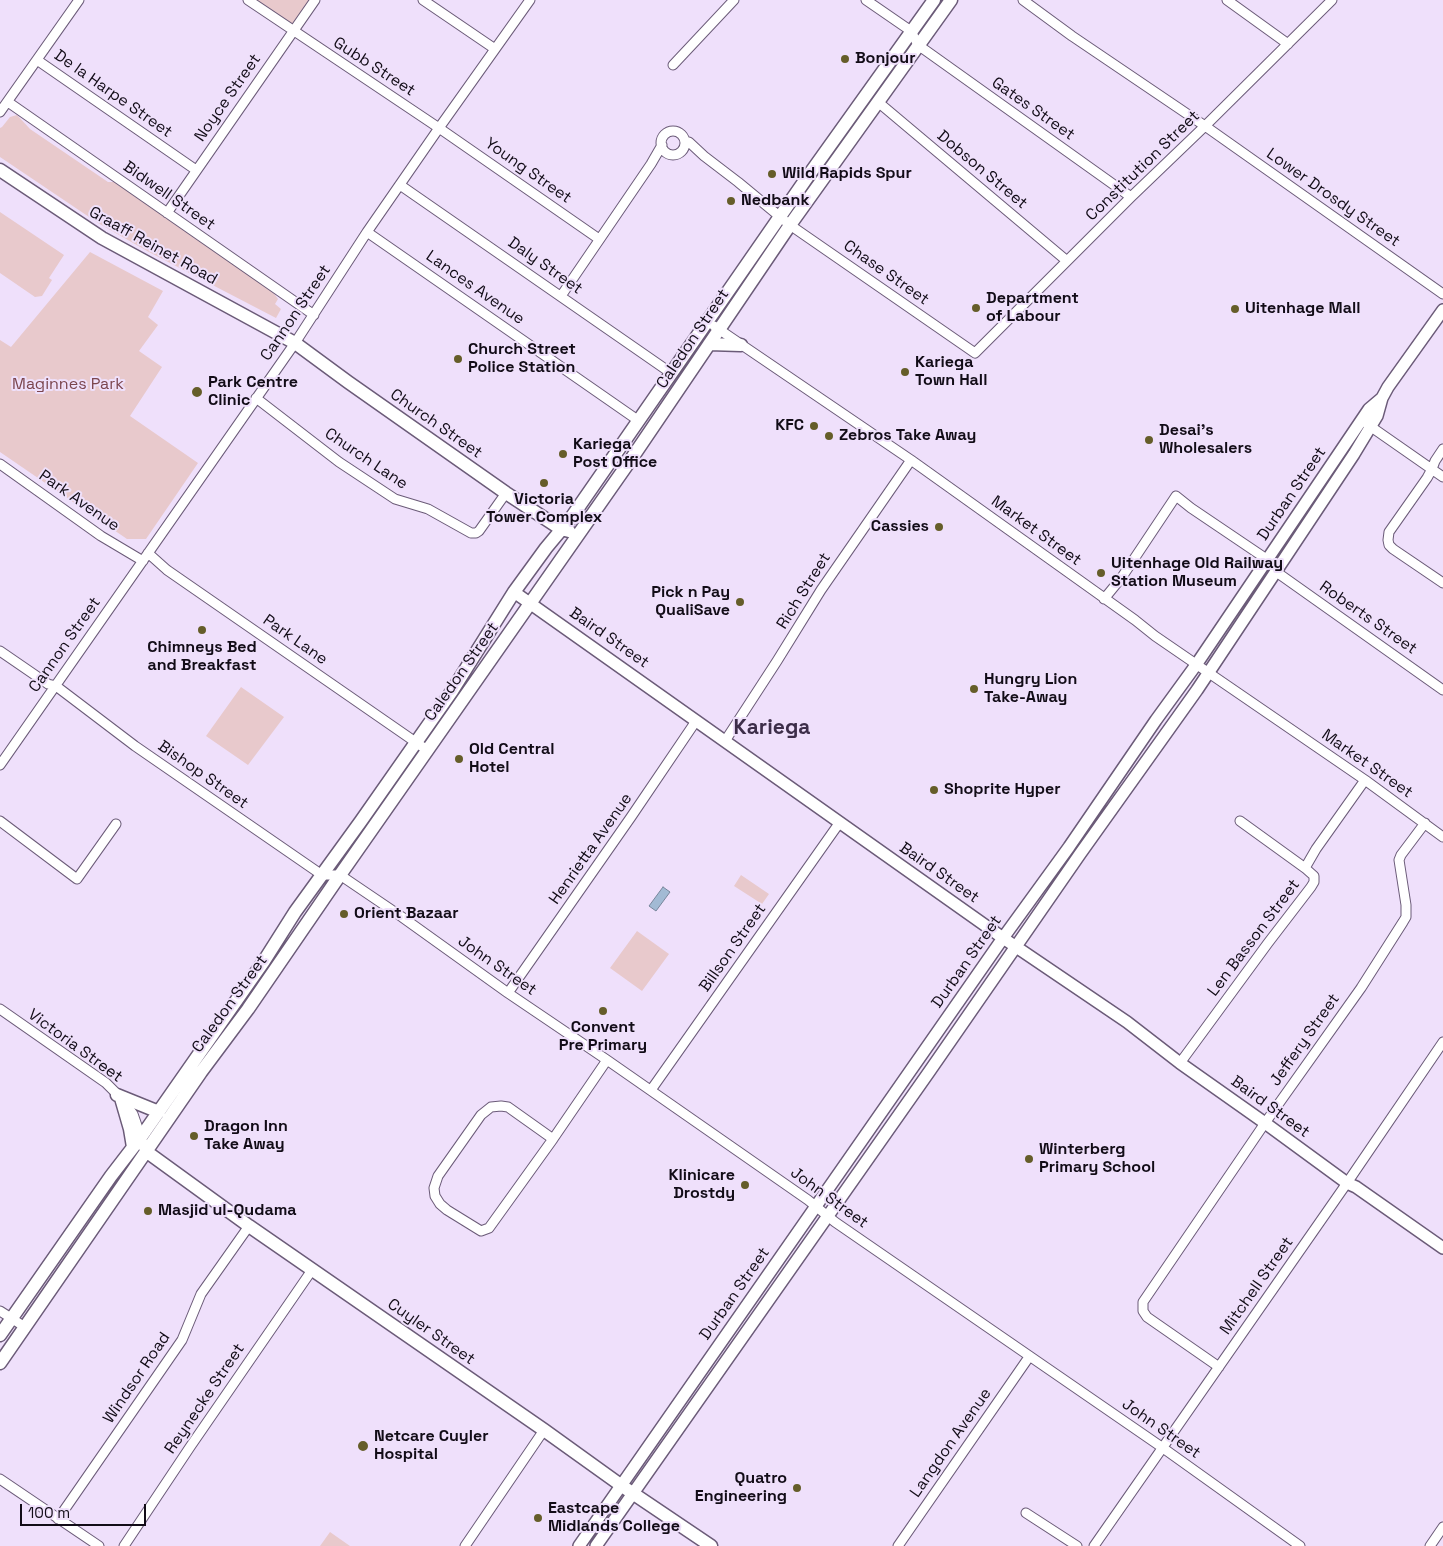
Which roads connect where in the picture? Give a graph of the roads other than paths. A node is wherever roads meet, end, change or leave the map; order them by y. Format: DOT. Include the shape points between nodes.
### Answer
graph roads {
  1 [pos="79,0"];
  2 [pos="248,0"];
  3 [pos="315,0"];
  4 [pos="423,0"];
  5 [pos="530,0"];
  6 [pos="734,0"];
  7 [pos="866,0"];
  8 [pos="934,0"];
  9 [pos="951,0"];
  10 [pos="1022,0"];
  11 [pos="1227,0"];
  12 [pos="1332,0"];
  13 [pos="293,32"];
  14 [pos="912,32"];
  15 [pos="1288,44"];
  16 [pos="918,45"];
  17 [pos="496,49"];
  18 [pos="37,60"];
  19 [pos="672,65"];
  20 [pos="8,102"];
  21 [pos="878,102"];
  22 [pos="0,112"];
  23 [pos="1205,126"];
  24 [pos="439,128"];
  25 [pos="685,141"];
  26 [pos="662,145"];
  27 [pos="680,153"];
  28 [pos="670,155"];
  29 [pos="704,156"];
  30 [pos="651,164"];
  31 [pos="0,170"];
  32 [pos="196,170"];
  33 [pos="400,185"];
  34 [pos="1131,197"];
  35 [pos="167,213"];
  36 [pos="786,222"];
  37 [pos="367,232"];
  38 [pos="599,239"];
  39 [pos="1067,261"];
  40 [pos="1443,294"];
  41 [pos="561,296"];
  42 [pos="1443,310"];
  43 [pos="314,315"];
  44 [pos="708,321"];
  45 [pos="719,330"];
  46 [pos="295,343"];
  47 [pos="709,344"];
  48 [pos="741,345"];
  49 [pos="975,353"];
  50 [pos="671,373"];
  51 [pos="256,398"];
  52 [pos="639,421"];
  53 [pos="1366,423"];
  54 [pos="1443,449"];
  55 [pos="911,460"];
  56 [pos="0,464"];
  57 [pos="1432,469"];
  58 [pos="1443,476"];
  59 [pos="506,493"];
  60 [pos="583,526"];
  61 [pos="561,529"];
  62 [pos="566,551"];
  63 [pos="145,557"];
  64 [pos="1268,560"];
  65 [pos="1275,571"];
  66 [pos="1443,584"];
  67 [pos="514,592"];
  68 [pos="1104,599"];
  69 [pos="530,602"];
  70 [pos="0,651"];
  71 [pos="1196,665"];
  72 [pos="1207,673"];
  73 [pos="56,686"];
  74 [pos="1443,690"];
  75 [pos="696,721"];
  76 [pos="725,741"];
  77 [pos="416,742"];
  78 [pos="427,750"];
  79 [pos="0,765"];
  80 [pos="1365,780"];
  81 [pos="0,821"];
  82 [pos="1240,821"];
  83 [pos="840,822"];
  84 [pos="1425,823"];
  85 [pos="116,824"];
  86 [pos="1443,837"];
  87 [pos="1305,868"];
  88 [pos="322,875"];
  89 [pos="340,875"];
  90 [pos="1003,938"];
  91 [pos="1016,947"];
  92 [pos="508,993"];
  93 [pos="0,1009"];
  94 [pos="1443,1042"];
  95 [pos="607,1060"];
  96 [pos="1180,1063"];
  97 [pos="650,1090"];
  98 [pos="119,1097"];
  99 [pos="159,1112"];
  100 [pos="1265,1123"];
  101 [pos="141,1137"];
  102 [pos="553,1139"];
  103 [pos="133,1147"];
  104 [pos="147,1152"];
  105 [pos="1347,1184"];
  106 [pos="816,1206"];
  107 [pos="828,1216"];
  108 [pos="249,1226"];
  109 [pos="1443,1248"];
  110 [pos="312,1270"];
  111 [pos="5,1315"];
  112 [pos="25,1327"];
  113 [pos="0,1335"];
  114 [pos="1029,1357"];
  115 [pos="0,1362"];
  116 [pos="1219,1367"];
  117 [pos="544,1430"];
  118 [pos="1163,1448"];
  119 [pos="0,1479"];
  120 [pos="622,1486"];
  121 [pos="633,1493"];
  122 [pos="1026,1513"];
  123 [pos="58,1519"];
  124 [pos="1443,1526"];
  125 [pos="98,1546"];
  126 [pos="124,1546"];
  127 [pos="465,1546"];
  128 [pos="579,1546"];
  129 [pos="596,1546"];
  130 [pos="711,1546"];
  131 [pos="898,1546"];
  132 [pos="1077,1546"];
  133 [pos="1094,1546"];
  134 [pos="1300,1546"];
  135 [pos="1430,1546"];
  1 -- 18 [label="street"];
  2 -- 13 [label="street, Gubb Street"];
  3 -- 13 [label="street, Noyce Street"];
  4 -- 17 [label="street"];
  5 -- 17 [label="street, Cannon Street"];
  6 -- 19 [label="street"];
  7 -- 14 [label="street"];
  8 -- 14 [label="main road, Caledon Street"];
  9 -- 16 [label="main road, Caledon Street"];
  10 -- 23 [label="street, Lower Drosdy Street"];
  11 -- 15 [label="street"];
  12 -- 15 [label="street, Constitution Street"];
  13 -- 24 [label="street, Gubb Street"];
  13 -- 32 [label="street, Noyce Street"];
  14 -- 16 [label="street"];
  14 -- 36 [label="main road, Caledon Street" via="834,139"];
  15 -- 23 [label="street, Constitution Street"];
  16 -- 21 [label="main road, Caledon Street"];
  16 -- 34 [label="street, Gates Street"];
  17 -- 24 [label="street, Cannon Street"];
  18 -- 20 [label="street"];
  18 -- 32 [label="street, De la Harpe Street"];
  20 -- 22 [label="street"];
  20 -- 35 [label="street, Bidwell Street"];
  21 -- 36 [label="main road, Caledon Street"];
  21 -- 39 [label="street, Dobson Street"];
  23 -- 34 [label="street, Constitution Street"];
  23 -- 40 [label="street, Lower Drosdy Street"];
  24 -- 33 [label="street, Cannon Street"];
  24 -- 38 [label="street, Young Street"];
  25 -- 26 [label="street" via="679,133 672,132 664,136"];
  25 -- 27 [label="street"];
  25 -- 29 [label="street, Chase Street"];
  26 -- 28 [label="street"];
  26 -- 30 [label="street"];
  27 -- 28 [label="street"];
  27 -- 29 [label="street"];
  28 -- 30 [label="street"];
  29 -- 36 [label="street, Chase Street"];
  30 -- 38 [label="street"];
  31 -- 46 [label="main road, Graaff Reinet Road" via="102,238"];
  32 -- 35 [label="street, Noyce Street"];
  33 -- 37 [label="street, Cannon Street"];
  33 -- 41 [label="street, Daly Street"];
  34 -- 39 [label="street, Constitution Street"];
  35 -- 43 [label="street, Bidwell Street"];
  36 -- 44 [label="main road, Caledon Street"];
  36 -- 45 [label="main road, Caledon Street"];
  36 -- 49 [label="street, Chase Street"];
  37 -- 43 [label="street, Cannon Street"];
  37 -- 52 [label="street, Lances Avenue"];
  38 -- 41 [label="street"];
  39 -- 49 [label="street, Constitution Street"];
  41 -- 50 [label="street, Daly Street"];
  42 -- 53 [label="street, Durban Street" via="1382,398 1377,416"];
  43 -- 46 [label="street, Cannon Street"];
  44 -- 45 [label="street, Market Street"];
  44 -- 50 [label="main road, Caledon Street"];
  45 -- 47 [label="main road, Caledon Street"];
  45 -- 48 [label="street, Market Street"];
  46 -- 51 [label="street, Cannon Street"];
  46 -- 59 [label="main road, Church Street"];
  47 -- 48 [label="main road"];
  47 -- 60 [label="main road, Caledon Street"];
  48 -- 55 [label="street, Market Street"];
  50 -- 52 [label="main road, Caledon Street"];
  51 -- 59 [label="street, Church Lane" via="339,462 395,499 428,509 471,533 478,533"];
  51 -- 63 [label="street, Cannon Street"];
  52 -- 61 [label="main road, Caledon Street"];
  53 -- 57 [label="street"];
  53 -- 64 [label="street, Durban Street"];
  53 -- 65 [label="street, Durban Street" via="1330,491"];
  54 -- 57 [label="street"];
  55 -- 68 [label="street, Market Street"];
  55 -- 76 [label="street, Rich Street" via="821,590"];
  56 -- 63 [label="street, Park Avenue" via="101,536"];
  57 -- 58 [label="street"];
  57 -- 66 [label="street" via="1389,532 1388,541 1393,549"];
  59 -- 61 [label="main road, Church Street"];
  60 -- 61 [label="main road"];
  60 -- 62 [label="main road, Caledon Street"];
  61 -- 62 [label="main road"];
  61 -- 67 [label="main road, Caledon Street"];
  62 -- 69 [label="main road, Caledon Street"];
  63 -- 73 [label="street, Cannon Street"];
  63 -- 77 [label="street, Park Lane"];
  64 -- 68 [label="street" via="1176,496"];
  64 -- 71 [label="street, Durban Street"];
  65 -- 72 [label="street, Durban Street"];
  65 -- 74 [label="street, Roberts Street"];
  67 -- 69 [label="street, Baird Street"];
  67 -- 77 [label="main road, Caledon Street"];
  68 -- 71 [label="street, Market Street"];
  69 -- 75 [label="street, Baird Street"];
  69 -- 78 [label="main road, Caledon Street"];
  70 -- 73 [label="street, Bishop Street" via="48,684"];
  71 -- 72 [label="street, Market Street"];
  71 -- 90 [label="street, Durban Street"];
  72 -- 80 [label="street, Market Street"];
  72 -- 91 [label="street, Durban Street"];
  73 -- 79 [label="street, Cannon Street"];
  73 -- 88 [label="street, Bishop Street" via="135,746"];
  75 -- 76 [label="street, Baird Street"];
  75 -- 92 [label="street, Henrietta Avenue"];
  76 -- 83 [label="street, Baird Street"];
  77 -- 78 [label="street, Park Lane"];
  77 -- 88 [label="main road, Caledon Street"];
  78 -- 89 [label="main road, Caledon Street"];
  80 -- 84 [label="street, Market Street"];
  80 -- 87 [label="street, Len Basson Street"];
  81 -- 85 [label="street" via="77,879"];
  82 -- 87 [label="street"];
  83 -- 90 [label="street, Baird Street"];
  83 -- 97 [label="street, Billson Street"];
  84 -- 86 [label="street, Market Street"];
  84 -- 100 [label="street, Jeffery Street" via="1399,860 1406,918"];
  87 -- 96 [label="street, Len Basson Street" via="1314,876 1311,887"];
  88 -- 89 [label="street"];
  88 -- 99 [label="main road, Caledon Street"];
  89 -- 92 [label="street, John Street"];
  89 -- 104 [label="main road, Caledon Street"];
  90 -- 91 [label="street, Baird Street"];
  90 -- 106 [label="street, Durban Street"];
  91 -- 96 [label="street, Baird Street" via="1127,1022"];
  91 -- 107 [label="street, Durban Street"];
  92 -- 95 [label="street, John Street"];
  93 -- 98 [label="street, Victoria Street" via="106,1083"];
  94 -- 105 [label="street, Mitchell Street"];
  95 -- 97 [label="street, John Street"];
  95 -- 102 [label="street"];
  96 -- 100 [label="street, Baird Street"];
  97 -- 106 [label="street, John Street"];
  98 -- 99 [label="main road"];
  98 -- 101 [label="street, Victoria Street" via="136,1120"];
  98 -- 103 [label="main road"];
  99 -- 101 [label="main road, Caledon Street"];
  100 -- 105 [label="street, Baird Street"];
  100 -- 116 [label="street, Jeffery Street" via="1142,1304 1147,1318"];
  101 -- 103 [label="main road, Caledon Street"];
  101 -- 104 [label="main road"];
  102 -- 102 [label="street" via="508,1107 491,1107 481,1115 438,1176 435,1196 454,1214 481,1231 486,1230"];
  103 -- 111 [label="main road, Caledon Street"];
  104 -- 108 [label="main road, Cuyler Street"];
  104 -- 112 [label="main road, Caledon Street"];
  105 -- 109 [label="street, Baird Street"];
  105 -- 116 [label="street, Mitchell Street"];
  106 -- 107 [label="street, John Street"];
  106 -- 120 [label="street, Durban Street"];
  107 -- 114 [label="street, John Street"];
  107 -- 121 [label="street, Durban Street"];
  108 -- 110 [label="main road, Cuyler Street"];
  108 -- 123 [label="street, Windsor Road" via="201,1294 182,1340"];
  110 -- 117 [label="main road, Cuyler Street"];
  110 -- 126 [label="street, Reynecke Street"];
  111 -- 112 [label="street"];
  111 -- 113 [label="main road, Caledon Street"];
  112 -- 115 [label="main road, Caledon Street"];
  114 -- 118 [label="street, John Street"];
  114 -- 131 [label="street, Langdon Avenue"];
  116 -- 118 [label="street, Mitchell Street"];
  117 -- 120 [label="main road, Cuyler Street"];
  117 -- 127 [label="street"];
  118 -- 133 [label="street, Mitchell Street"];
  118 -- 134 [label="street, John Street"];
  119 -- 123 [label="street"];
  120 -- 121 [label="main road, Cuyler Street"];
  120 -- 128 [label="street, Durban Street"];
  121 -- 129 [label="street, Durban Street"];
  121 -- 130 [label="main road, Cuyler Street"];
  122 -- 132 [label="street"];
  123 -- 125 [label="street"];
  124 -- 135 [label="street"];
}
